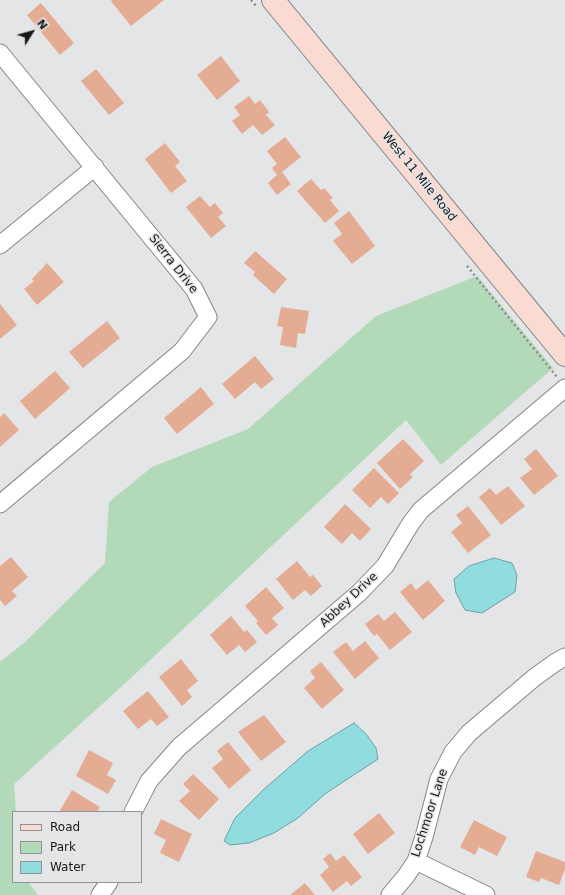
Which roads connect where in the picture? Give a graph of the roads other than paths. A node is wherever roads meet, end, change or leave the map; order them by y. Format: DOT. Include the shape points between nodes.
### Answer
graph roads {
  1 [pos="274,0"];
  2 [pos="0,53"];
  3 [pos="95,167"];
  4 [pos="0,246"];
  5 [pos="565,355"];
  6 [pos="565,388"];
  7 [pos="0,504"];
  8 [pos="565,657"];
  9 [pos="134,811"];
  10 [pos="416,861"];
  11 [pos="108,883"];
  12 [pos="100,895"];
  13 [pos="390,895"];
  14 [pos="486,895"];
  1 -- 5 [label="street, West 11 Mile Road"];
  2 -- 3 [label="street, Sierra Drive"];
  3 -- 4 [label="street"];
  3 -- 7 [label="street, Sierra Drive" via="194,289 208,317 182,351"];
  6 -- 9 [label="street, Abbey Drive" via="421,510 385,566 359,593 179,747 149,781"];
  8 -- 10 [label="street, Lochmoor Lane" via="535,677 470,733 454,752 439,779"];
  10 -- 13 [label="street, Lochmoor Lane"];
  10 -- 14 [label="street"];
  11 -- 12 [label="street"];
}
